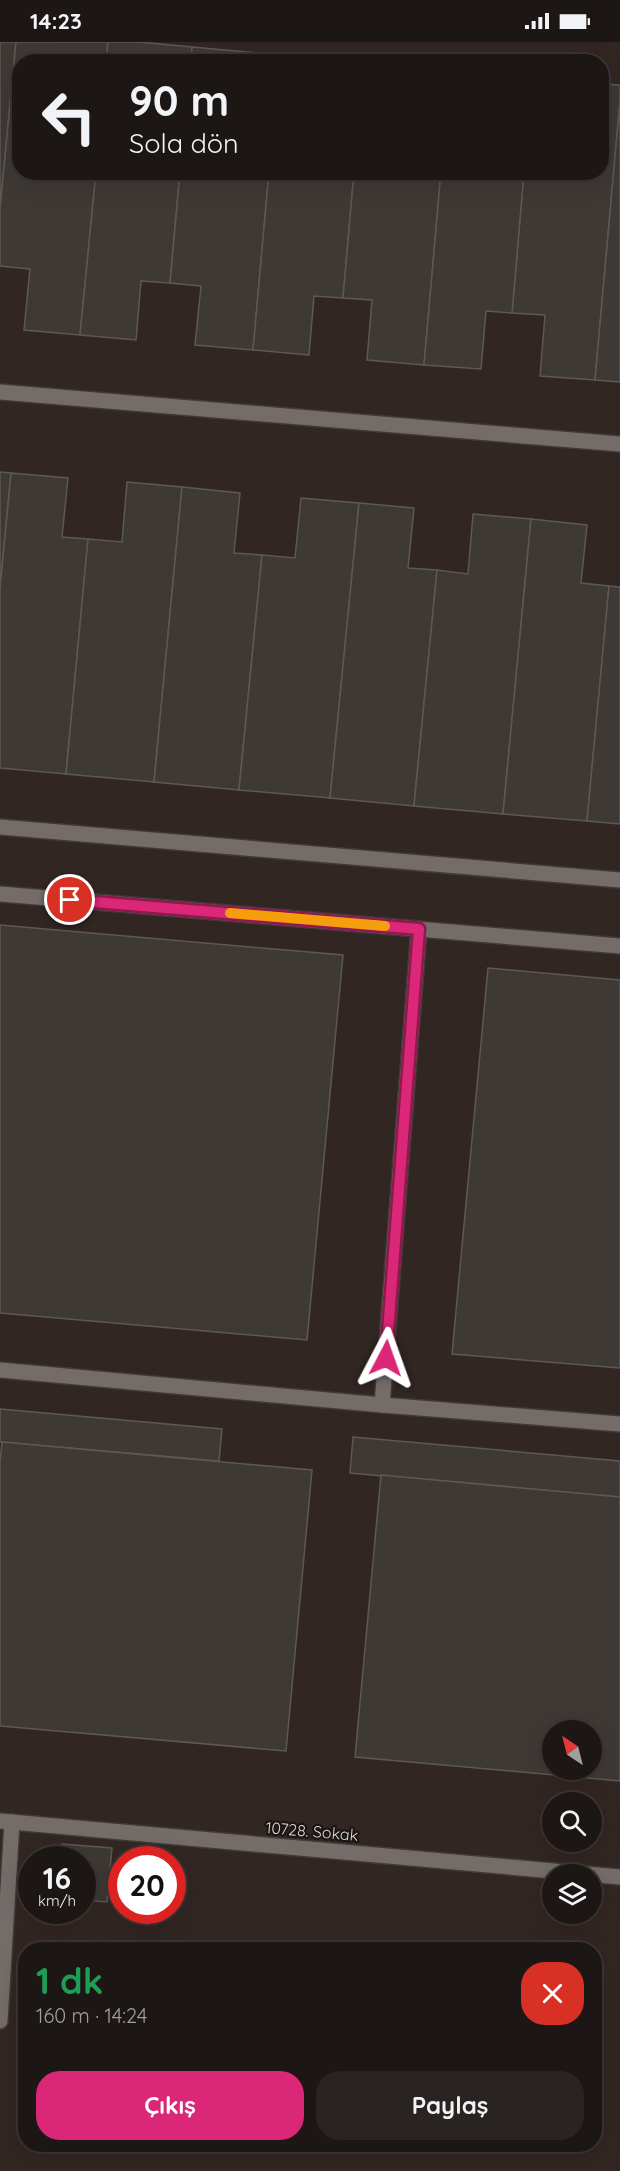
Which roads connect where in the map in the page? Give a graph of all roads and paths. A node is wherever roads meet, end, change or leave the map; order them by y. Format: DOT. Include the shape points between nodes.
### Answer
graph roads {
  1 [pos="0,392"];
  2 [pos="620,444"];
  3 [pos="0,827"];
  4 [pos="620,880"];
  5 [pos="0,894"];
  6 [pos="419,929"];
  7 [pos="620,946"];
  8 [pos="0,1370"];
  9 [pos="382,1405"];
  10 [pos="620,1424"];
  11 [pos="6,1822"];
  12 [pos="620,1877"];
  13 [pos="0,2021"];
  1 -- 2 [label="lane"];
  3 -- 4 [label="lane"];
  5 -- 6 [label="lane"];
  6 -- 7 [label="lane"];
  6 -- 9 [label="lane"];
  8 -- 9 [label="lane"];
  9 -- 10 [label="lane"];
  11 -- 12 [label="lane, 10728. Sokak"];
  11 -- 13 [label="lane"];
}
